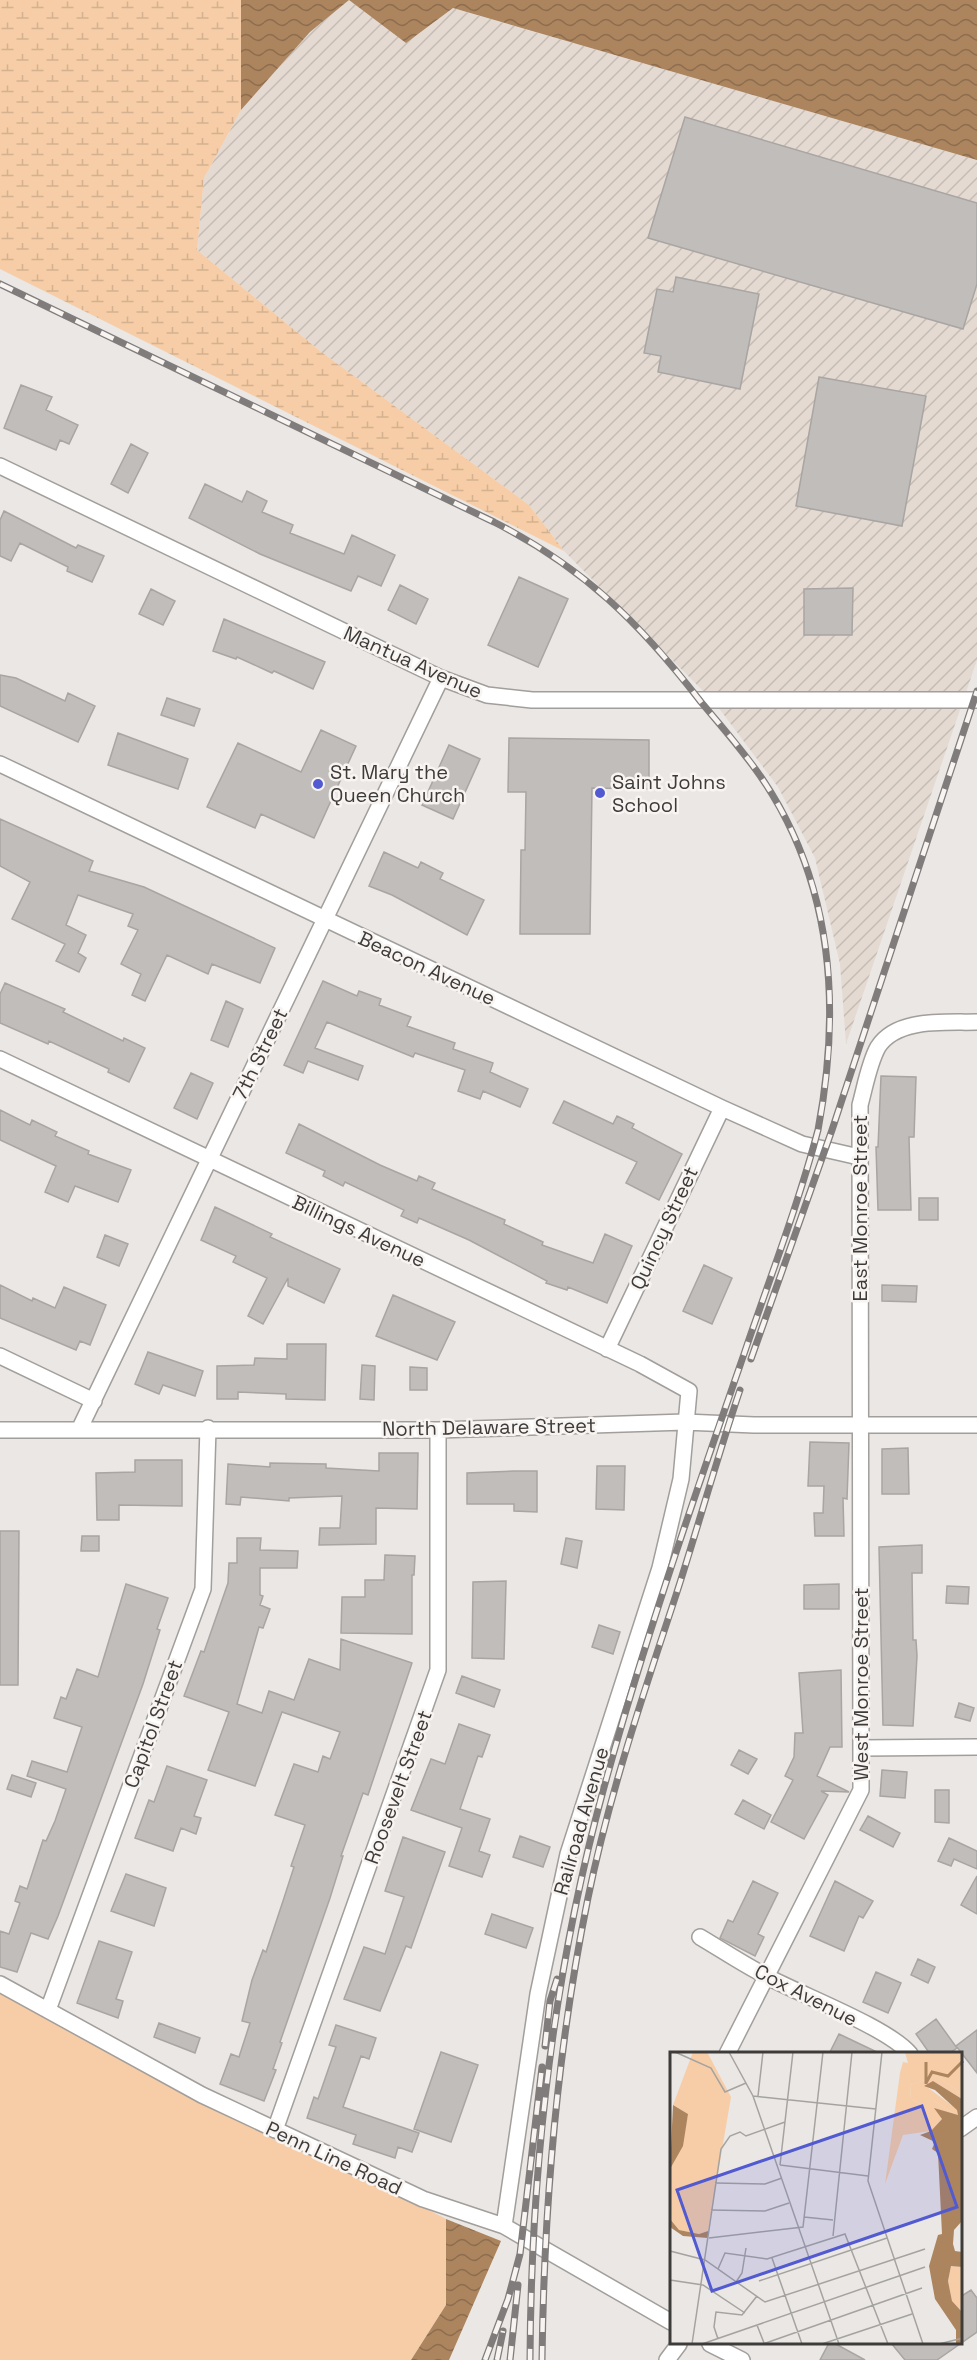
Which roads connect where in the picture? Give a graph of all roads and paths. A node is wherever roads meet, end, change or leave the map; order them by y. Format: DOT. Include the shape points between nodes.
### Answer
graph roads {
  1 [pos="0,466"];
  2 [pos="441,678"];
  3 [pos="974,700"];
  4 [pos="0,764"];
  5 [pos="325,919"];
  6 [pos="977,1022"];
  7 [pos="0,1059"];
  8 [pos="722,1108"];
  9 [pos="859,1157"];
  10 [pos="209,1160"];
  11 [pos="607,1349"];
  12 [pos="0,1356"];
  13 [pos="94,1401"];
  14 [pos="685,1422"];
  15 [pos="861,1425"];
  16 [pos="977,1425"];
  17 [pos="208,1428"];
  18 [pos="0,1430"];
  19 [pos="80,1430"];
  20 [pos="438,1430"];
  21 [pos="977,1747"];
  22 [pos="862,1748"];
  23 [pos="700,1937"];
  24 [pos="766,1976"];
  25 [pos="0,1984"];
  26 [pos="48,2010"];
  27 [pos="729,2052"];
  28 [pos="908,2052"];
  29 [pos="977,2117"];
  30 [pos="962,2126"];
  31 [pos="275,2130"];
  32 [pos="504,2226"];
  33 [pos="670,2321"];
  34 [pos="678,2345"];
  35 [pos="714,2345"];
  36 [pos="667,2360"];
  37 [pos="742,2360"];
  1 -- 2 [label="street, Mantua Avenue"];
  2 -- 3 [label="street, Mantua Avenue" via="487,695 532,700"];
  2 -- 5 [label="street, 7th Street"];
  4 -- 5 [label="street, Beacon Avenue"];
  5 -- 8 [label="street, Beacon Avenue"];
  5 -- 10 [label="street, 7th Street"];
  6 -- 9 [label="street, East Monroe Street" via="911,1024 878,1047 860,1105"];
  7 -- 10 [label="street, Billings Avenue"];
  8 -- 9 [label="street, Beacon Avenue" via="802,1144"];
  8 -- 11 [label="street, Quincy Street"];
  9 -- 15 [label="street, East Monroe Street"];
  10 -- 11 [label="street, Billings Avenue"];
  10 -- 13 [label="street, 7th Street"];
  11 -- 14 [label="street, Billings Avenue" via="689,1391"];
  12 -- 13 [label="street"];
  13 -- 19 [label="street, 7th Street"];
  14 -- 15 [label="street, North Delaware Street"];
  14 -- 20 [label="street, North Delaware Street"];
  14 -- 32 [label="street, Railroad Avenue" via="681,1479 660,1568 566,1865 535,2014"];
  15 -- 16 [label="street, North Delaware Street"];
  15 -- 22 [label="street, West Monroe Street"];
  17 -- 19 [label="street, North Delaware Street"];
  17 -- 20 [label="street, North Delaware Street"];
  17 -- 26 [label="street, Capitol Street" via="203,1589"];
  18 -- 19 [label="street, North Delaware Street"];
  20 -- 31 [label="street, Roosevelt Street" via="438,1670"];
  21 -- 22 [label="street"];
  22 -- 24 [label="street, West Monroe Street" via="861,1790"];
  23 -- 24 [label="street, Cox Avenue"];
  24 -- 27 [label="street, West Monroe Street"];
  24 -- 28 [label="street, Cox Avenue" via="878,2031"];
  25 -- 26 [label="street, Penn Line Road"];
  26 -- 31 [label="street, Penn Line Road" via="202,2095"];
  29 -- 30 [label="street"];
  31 -- 32 [label="street, Penn Line Road" via="423,2199"];
  32 -- 33 [label="street, Penn Line Road"];
  34 -- 36 [label="street"];
  35 -- 37 [label="street"];
}
